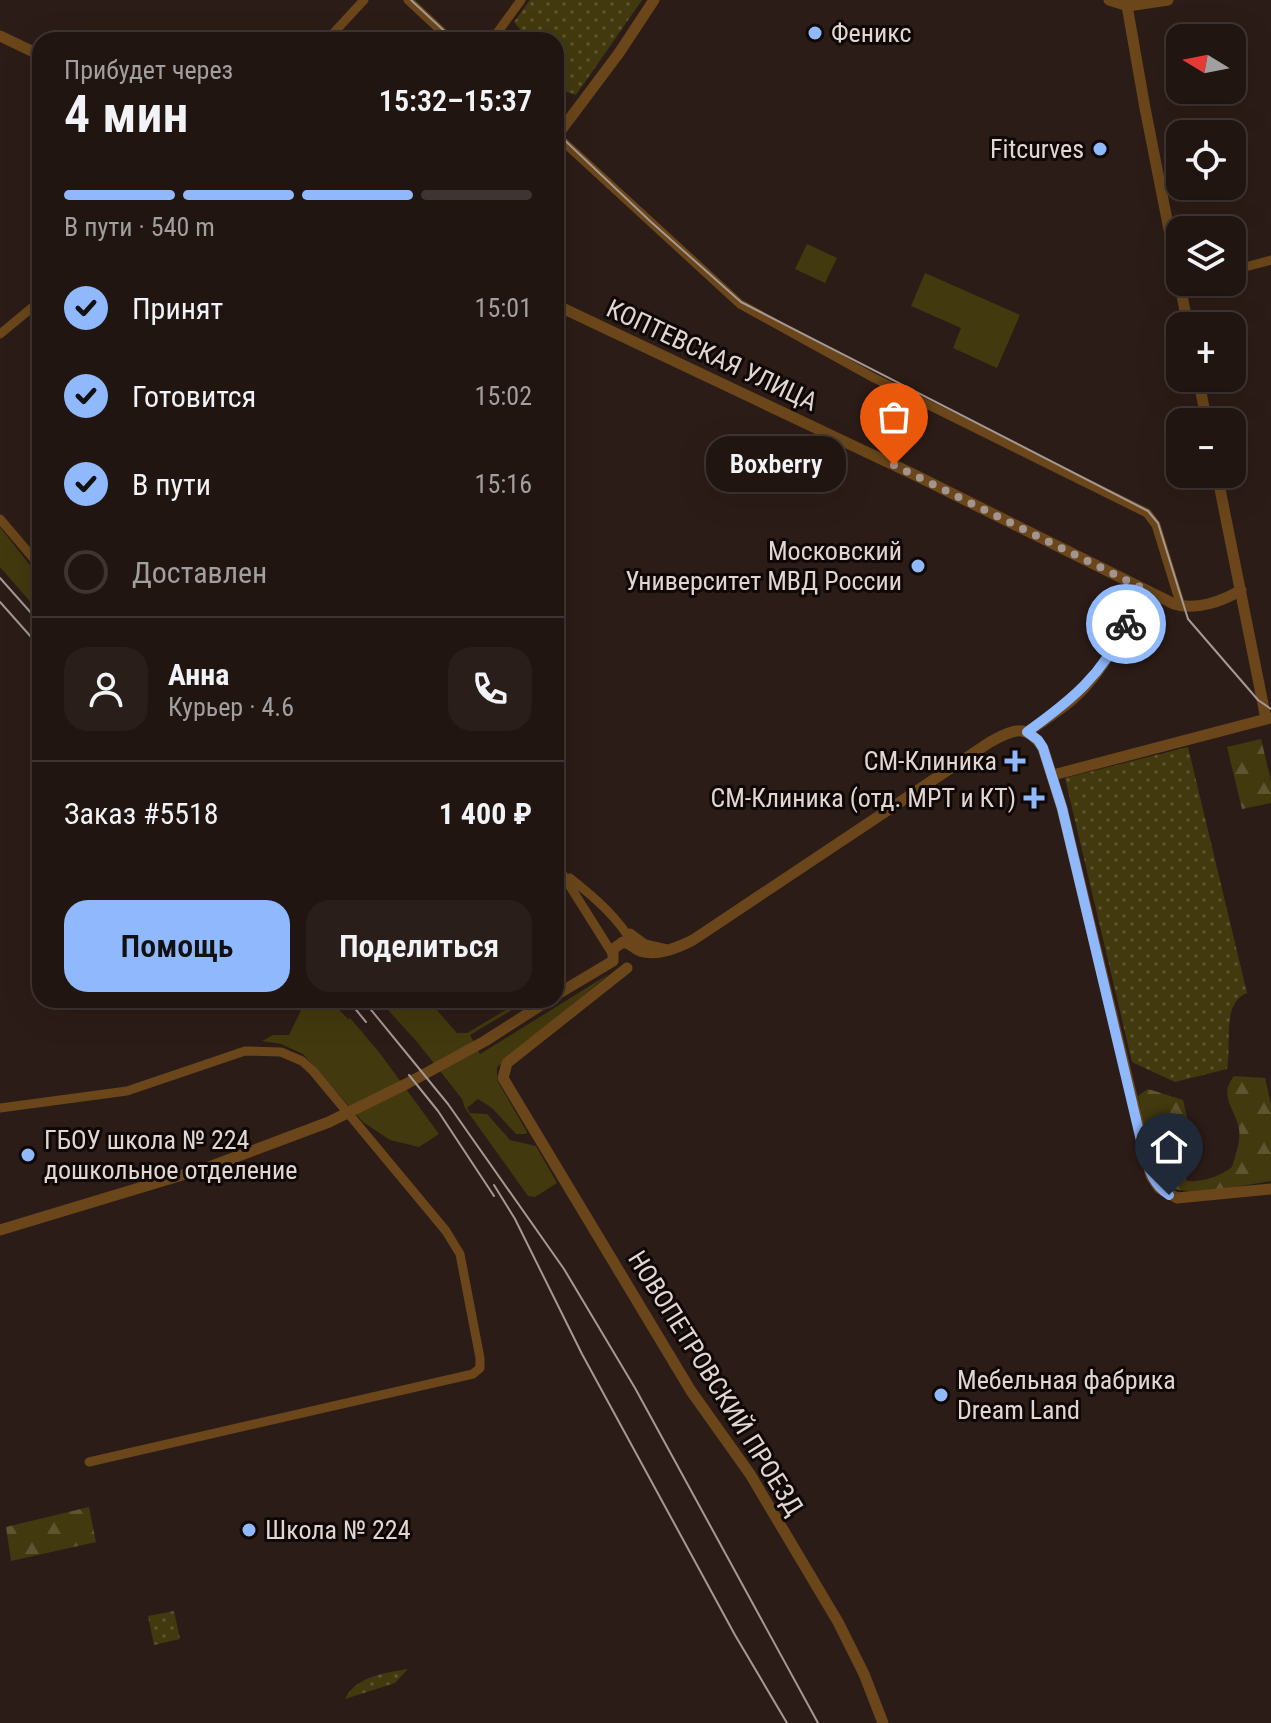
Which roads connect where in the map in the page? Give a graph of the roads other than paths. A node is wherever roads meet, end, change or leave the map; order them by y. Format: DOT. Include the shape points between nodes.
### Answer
graph roads {
  1 [pos="364,0"];
  2 [pos="408,0"];
  3 [pos="521,0"];
  4 [pos="654,0"];
  5 [pos="1109,0"];
  6 [pos="1168,0"];
  7 [pos="1127,3"];
  8 [pos="334,32"];
  9 [pos="442,32"];
  10 [pos="498,32"];
  11 [pos="0,36"];
  12 [pos="32,51"];
  13 [pos="564,125"];
  14 [pos="564,143"];
  15 [pos="1167,216"];
  16 [pos="1271,260"];
  17 [pos="1246,267"];
  18 [pos="32,308"];
  19 [pos="564,309"];
  20 [pos="0,334"];
  21 [pos="1220,488"];
  22 [pos="0,519"];
  23 [pos="32,557"];
  24 [pos="1142,588"];
  25 [pos="1241,590"];
  26 [pos="1181,606"];
  27 [pos="1269,718"];
  28 [pos="1027,732"];
  29 [pos="1053,775"];
  30 [pos="564,873"];
  31 [pos="626,930"];
  32 [pos="670,950"];
  33 [pos="633,956"];
  34 [pos="612,957"];
  35 [pos="564,990"];
  36 [pos="537,1008"];
  37 [pos="0,1108"];
  38 [pos="1271,1189"];
  39 [pos="0,1230"];
  40 [pos="89,1462"];
  41 [pos="883,1723"];
  1 -- 8 [label="street"];
  2 -- 9 [label="street"];
  3 -- 10 [label="street"];
  4 -- 13 [label="street"];
  5 -- 7 [label="street"];
  6 -- 7 [label="street"];
  7 -- 15 [label="street"];
  11 -- 12 [label="street"];
  14 -- 26 [label="street" via="740,304 874,378 1147,513 1156,525"];
  16 -- 17 [label="street"];
  18 -- 20 [label="street"];
  19 -- 24 [label="street, КОПТЕВСКАЯ УЛИЦА"];
  21 -- 25 [label="street"];
  22 -- 23 [label="street"];
  24 -- 26 [label="street, КОПТЕВСКАЯ УЛИЦА"];
  24 -- 28 [label="street" via="1122,633 1086,686"];
  25 -- 26 [label="street" via="1201,605"];
  25 -- 27 [label="street"];
  27 -- 29 [label="street"];
  28 -- 29 [label="street" via="1043,748"];
  28 -- 32 [label="street" via="1014,730 990,742 711,929"];
  29 -- 38 [label="street" via="1151,1176 1177,1198"];
  30 -- 31 [label="street"];
  30 -- 34 [label="street"];
  31 -- 32 [label="street" via="645,944"];
  31 -- 33 [label="street"];
  32 -- 33 [label="street"];
  33 -- 34 [label="street" via="619,967"];
  33 -- 34 [label="street" via="623,942"];
  33 -- 41 [label="street, НОВОПЕТРОВСКИЙ ПРОЕЗД" via="507,1063 503,1078 684,1380 750,1474 838,1622"];
  34 -- 35 [label="street"];
  36 -- 39 [label="street" via="485,1041 329,1122 212,1166"];
  37 -- 40 [label="street" via="127,1091 245,1051 281,1052 302,1061 460,1254 480,1358 480,1368 473,1374"];
}
